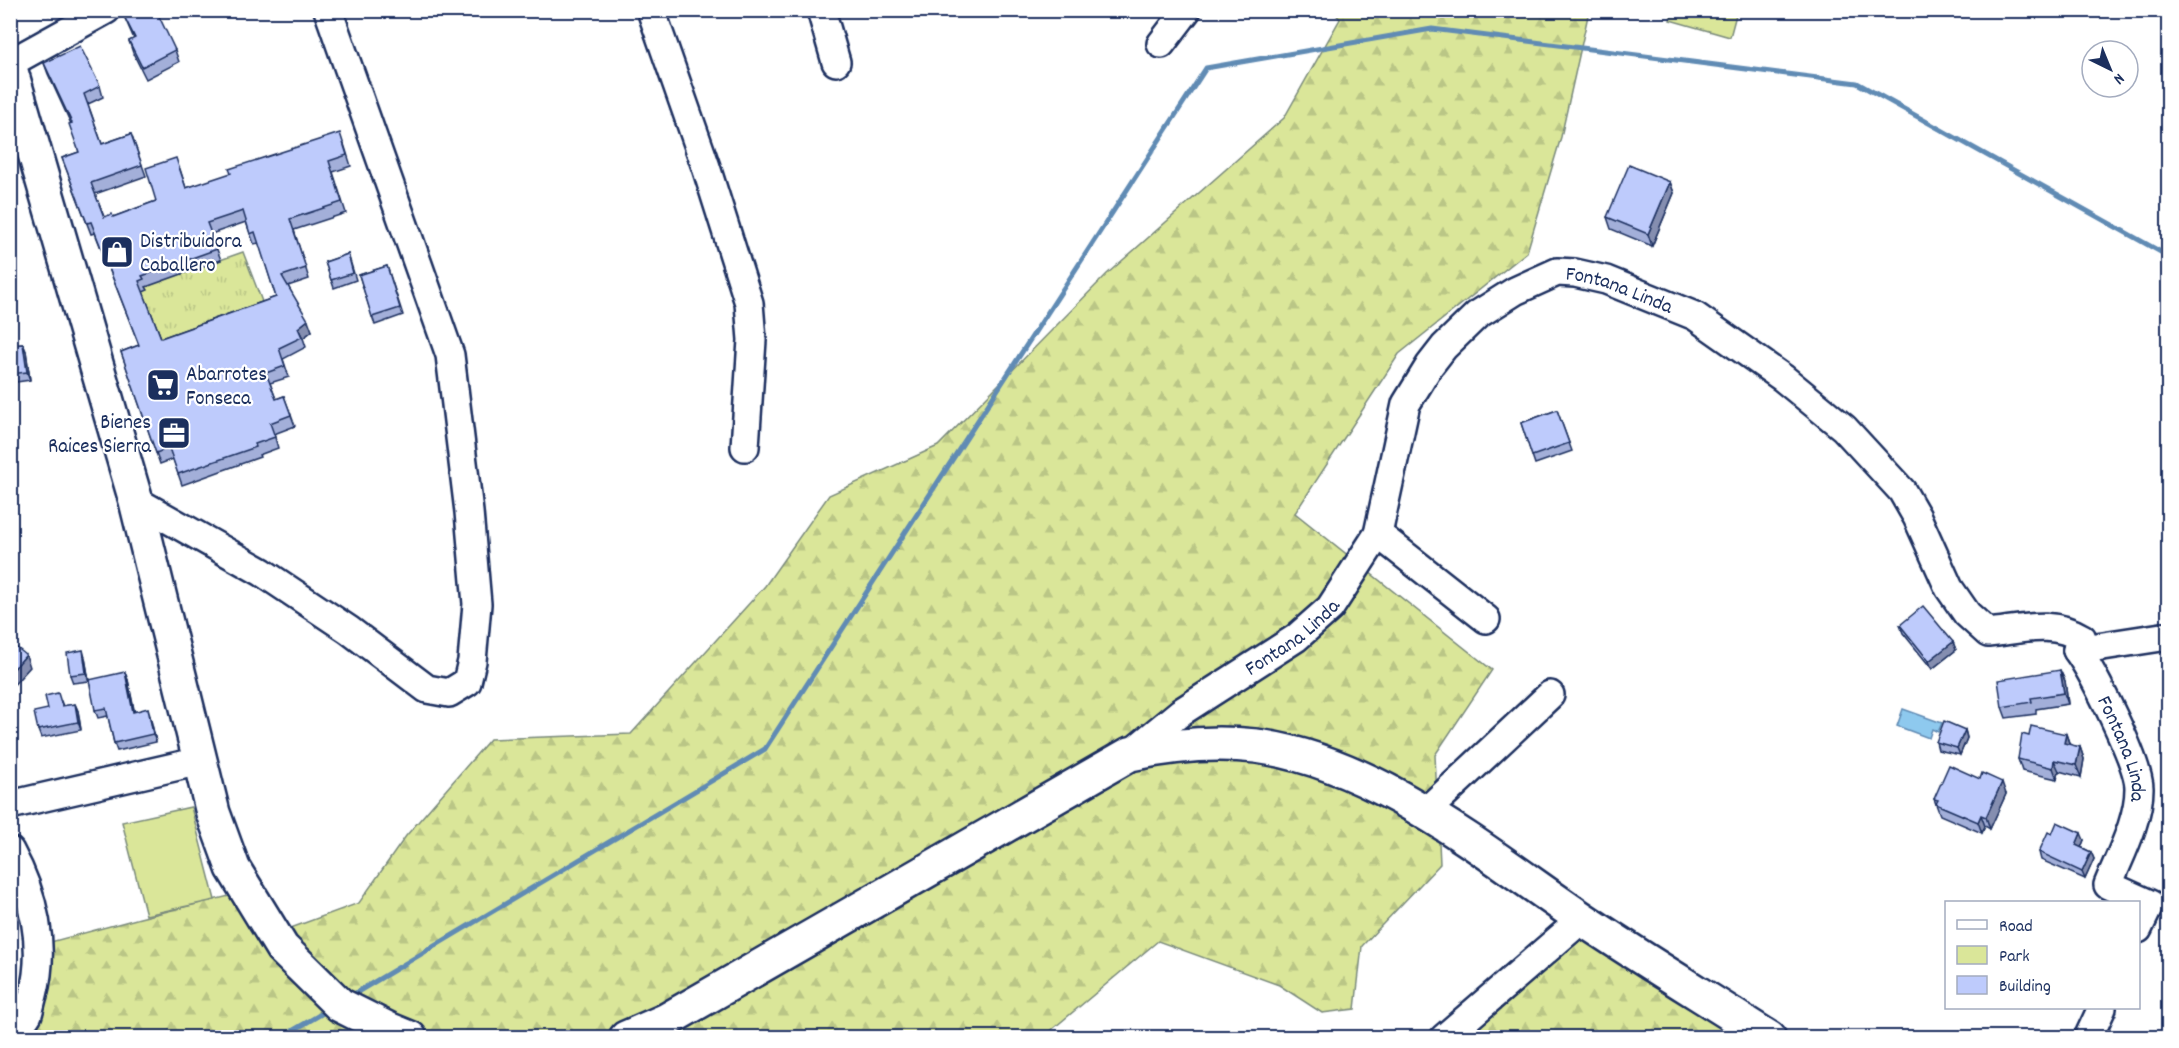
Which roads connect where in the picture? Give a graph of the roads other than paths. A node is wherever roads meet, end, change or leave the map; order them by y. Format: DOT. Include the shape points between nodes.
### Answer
graph roads {
  1 [pos="106,10"];
  2 [pos="328,10"];
  3 [pos="651,10"];
  4 [pos="821,10"];
  5 [pos="1187,10"];
  6 [pos="1161,44"];
  7 [pos="837,62"];
  8 [pos="10,63"];
  9 [pos="10,68"];
  10 [pos="745,447"];
  11 [pos="136,501"];
  12 [pos="1378,534"];
  13 [pos="1486,619"];
  14 [pos="2169,636"];
  15 [pos="2077,650"];
  16 [pos="1550,695"];
  17 [pos="1130,754"];
  18 [pos="200,761"];
  19 [pos="10,805"];
  20 [pos="1425,812"];
  21 [pos="10,851"];
  22 [pos="1582,919"];
  23 [pos="2140,927"];
  24 [pos="2102,1009"];
  25 [pos="10,1035"];
  26 [pos="410,1038"];
  27 [pos="626,1038"];
  28 [pos="1444,1038"];
  29 [pos="1769,1038"];
  30 [pos="2088,1038"];
  1 -- 8 [label="street"];
  2 -- 11 [label="street" via="450,355 477,604 467,682 449,693 427,688 261,572"];
  3 -- 10 [label="street" via="749,303 752,340"];
  4 -- 7 [label="street"];
  5 -- 6 [label="street"];
  9 -- 11 [label="main road"];
  11 -- 18 [label="main road"];
  12 -- 13 [label="street"];
  12 -- 15 [label="street, Fontana Linda" via="1406,404 1430,365 1460,330 1496,302 1557,272 1575,273 1606,280 1695,316 1783,378 1844,428 1902,490 1949,588 1966,614 1988,633 2036,626 2065,629 2082,638"];
  12 -- 17 [label="street, Fontana Linda" via="1330,608 1296,638 1180,712"];
  14 -- 15 [label="street"];
  15 -- 23 [label="street, Fontana Linda" via="2090,668 2133,761 2139,786 2132,824 2108,885 2150,904"];
  16 -- 20 [label="street"];
  17 -- 20 [label="main road" via="1206,743 1283,751 1347,772"];
  17 -- 27 [label="main road" via="665,1021"];
  18 -- 19 [label="street"];
  18 -- 26 [label="main road" via="213,813 234,868 282,948 340,1005"];
  20 -- 22 [label="main road"];
  21 -- 25 [label="street" via="32,903 38,956 28,1015"];
  22 -- 28 [label="street"];
  22 -- 29 [label="main road"];
  24 -- 30 [label="street"];
}
